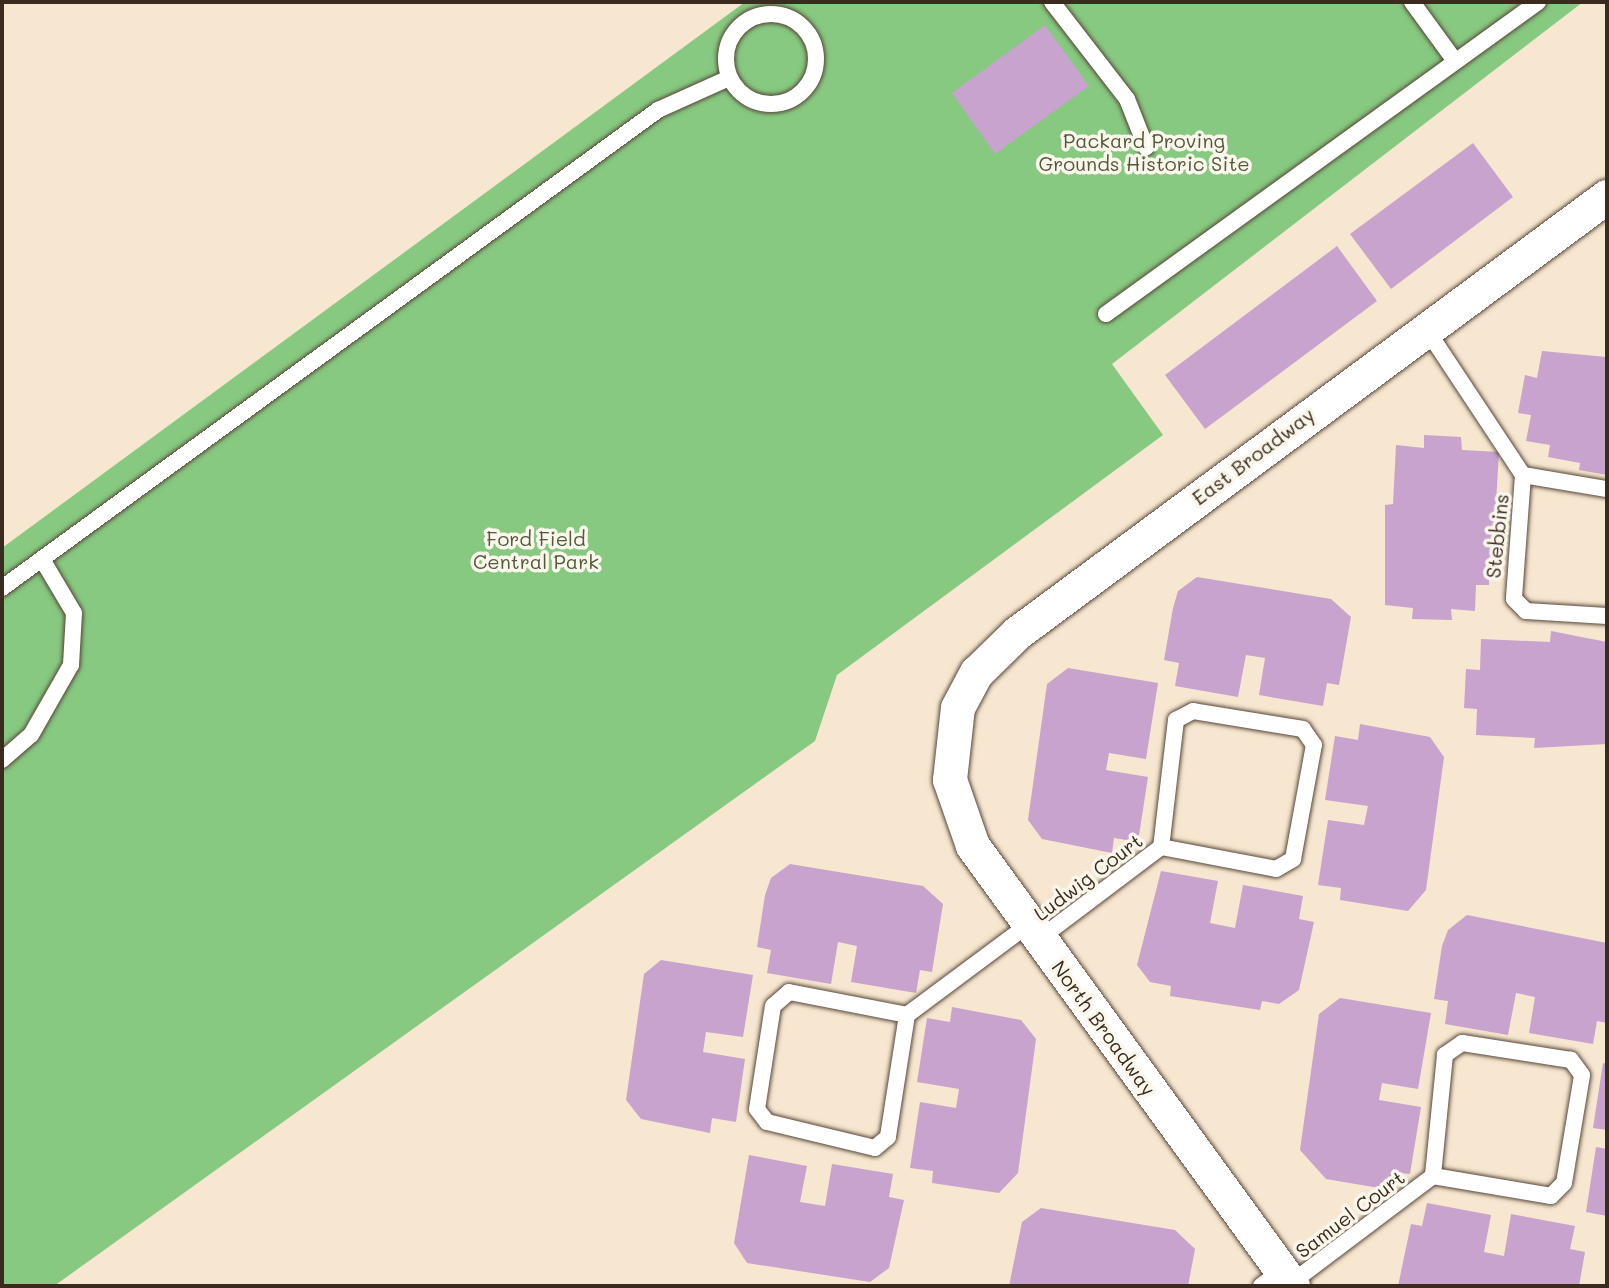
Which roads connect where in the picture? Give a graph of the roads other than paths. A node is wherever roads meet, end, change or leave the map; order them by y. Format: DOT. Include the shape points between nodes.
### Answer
graph roads {
  1 [pos="1052,2"];
  2 [pos="1412,2"];
  3 [pos="1538,2"];
  4 [pos="1517,8"];
  5 [pos="1455,61"];
  6 [pos="727,79"];
  7 [pos="1146,147"];
  8 [pos="1607,197"];
  9 [pos="1106,314"];
  10 [pos="1424,326"];
  11 [pos="1523,475"];
  12 [pos="1607,489"];
  13 [pos="42,559"];
  14 [pos="2,588"];
  15 [pos="1607,616"];
  16 [pos="950,754"];
  17 [pos="2,760"];
  18 [pos="1161,847"];
  19 [pos="1034,931"];
  20 [pos="907,1015"];
  21 [pos="1433,1176"];
  22 [pos="1282,1281"];
  1 -- 7 [label="lane" via="1127,99"];
  2 -- 5 [label="lane"];
  3 -- 4 [label="lane"];
  4 -- 5 [label="lane"];
  5 -- 9 [label="lane"];
  6 -- 6 [label="lane" via="750,100 791,99 811,83 818,57 807,29 795,16 752,17 725,56"];
  6 -- 13 [label="lane" via="658,110"];
  8 -- 10 [label="street, East Broadway"];
  10 -- 11 [label="lane, Stebbins"];
  10 -- 16 [label="street, East Broadway" via="1004,645 967,687"];
  11 -- 12 [label="lane, Stebbins"];
  11 -- 15 [label="lane, Stebbins" via="1514,599 1526,611"];
  13 -- 14 [label="lane"];
  13 -- 17 [label="lane" via="74,613 71,665 31,735"];
  16 -- 19 [label="street, North Broadway" via="962,826"];
  18 -- 18 [label="lane, Ludwig Court" via="1276,869 1293,859 1314,745 1303,729 1193,711 1176,720"];
  18 -- 19 [label="lane, Ludwig Court"];
  19 -- 20 [label="lane, Ludwig Court"];
  19 -- 22 [label="street, North Broadway"];
  20 -- 20 [label="lane" via="789,992 773,1006 757,1109 767,1122 875,1148 888,1137"];
  21 -- 21 [label="lane, Samuel Court" via="1551,1196 1564,1183 1582,1075 1571,1060 1462,1043 1445,1055"];
  21 -- 22 [label="lane, Samuel Court"];
}
